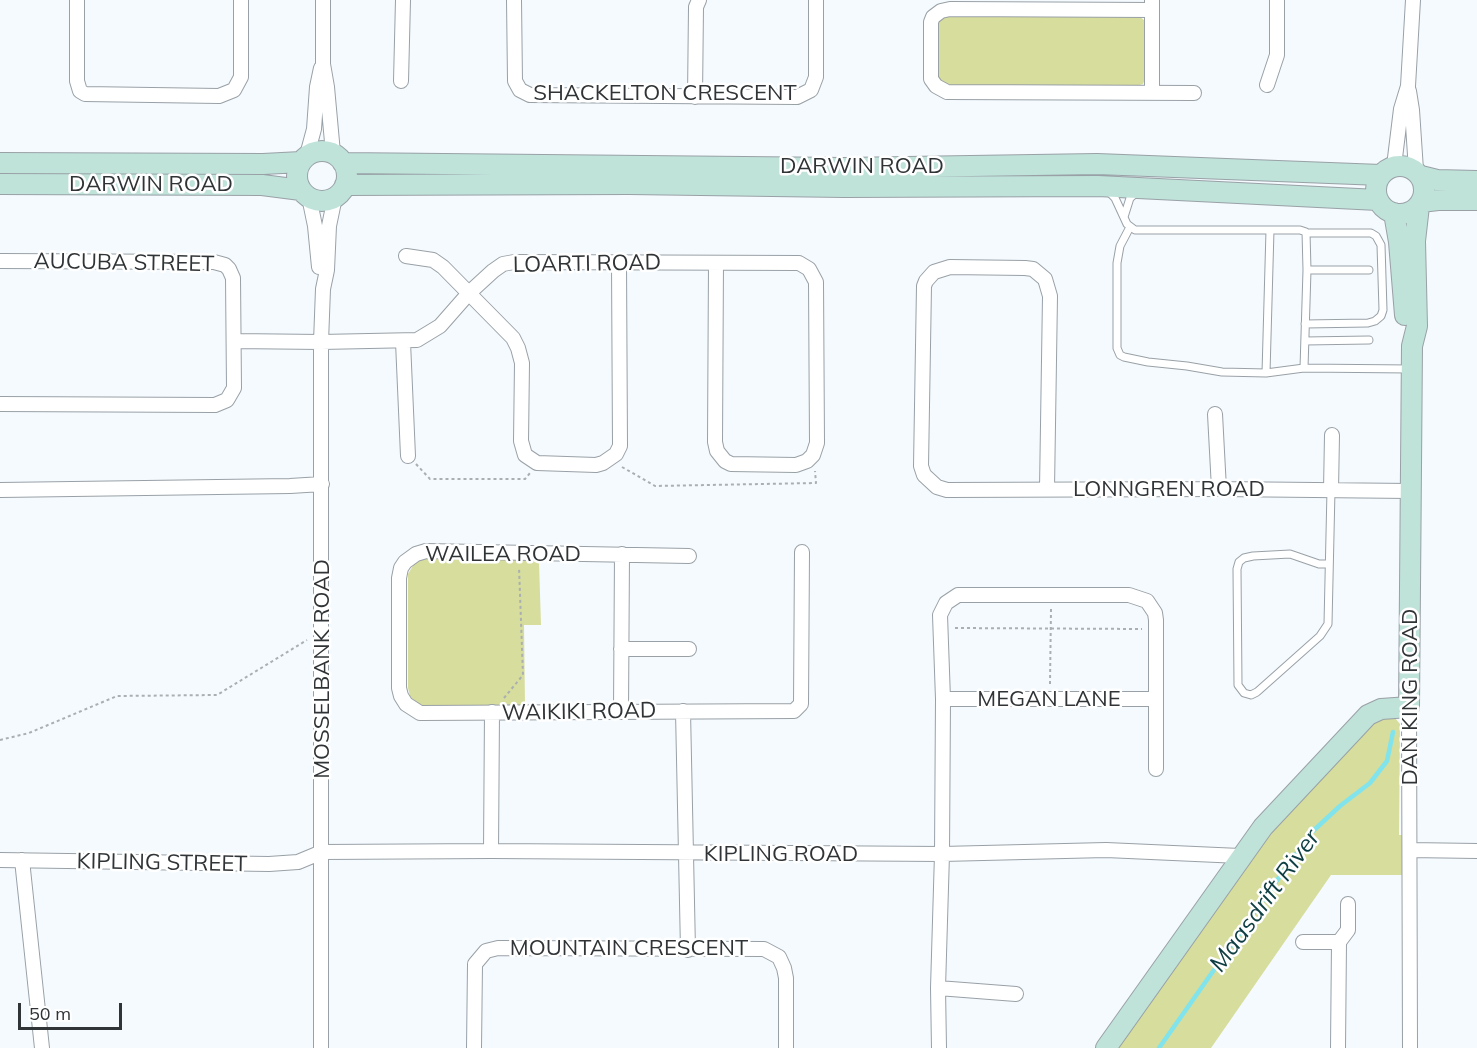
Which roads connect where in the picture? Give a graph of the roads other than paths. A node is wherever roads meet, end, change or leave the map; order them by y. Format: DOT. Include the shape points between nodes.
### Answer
graph roads {
  1 [pos="77,0"];
  2 [pos="241,0"];
  3 [pos="323,0"];
  4 [pos="403,0"];
  5 [pos="514,0"];
  6 [pos="699,0"];
  7 [pos="816,0"];
  8 [pos="1277,0"];
  9 [pos="1413,0"];
  10 [pos="1152,5"];
  11 [pos="323,64"];
  12 [pos="401,81"];
  13 [pos="1267,85"];
  14 [pos="1408,86"];
  15 [pos="1152,93"];
  16 [pos="1194,93"];
  17 [pos="695,97"];
  18 [pos="338,158"];
  19 [pos="304,159"];
  20 [pos="0,163"];
  21 [pos="1387,170"];
  22 [pos="1418,173"];
  23 [pos="1477,181"];
  24 [pos="0,183"];
  25 [pos="1098,186"];
  26 [pos="1143,188"];
  27 [pos="340,191"];
  28 [pos="305,193"];
  29 [pos="1378,200"];
  30 [pos="1477,200"];
  31 [pos="1420,204"];
  32 [pos="1394,213"];
  33 [pos="1124,217"];
  34 [pos="1130,227"];
  35 [pos="1270,230"];
  36 [pos="1307,233"];
  37 [pos="406,256"];
  38 [pos="0,261"];
  39 [pos="618,263"];
  40 [pos="716,263"];
  41 [pos="1307,270"];
  42 [pos="1369,270"];
  43 [pos="323,290"];
  44 [pos="469,293"];
  45 [pos="1305,324"];
  46 [pos="1369,340"];
  47 [pos="234,341"];
  48 [pos="1305,341"];
  49 [pos="321,342"];
  50 [pos="403,342"];
  51 [pos="1412,346"];
  52 [pos="1304,368"];
  53 [pos="1412,370"];
  54 [pos="1266,373"];
  55 [pos="0,404"];
  56 [pos="1215,414"];
  57 [pos="1332,435"];
  58 [pos="408,456"];
  59 [pos="322,484"];
  60 [pos="1047,489"];
  61 [pos="1219,489"];
  62 [pos="0,490"];
  63 [pos="1331,490"];
  64 [pos="1410,491"];
  65 [pos="802,552"];
  66 [pos="622,554"];
  67 [pos="689,555"];
  68 [pos="1329,564"];
  69 [pos="621,649"];
  70 [pos="689,649"];
  71 [pos="942,699"];
  72 [pos="1155,699"];
  73 [pos="1410,707"];
  74 [pos="621,711"];
  75 [pos="683,711"];
  76 [pos="492,712"];
  77 [pos="1156,769"];
  78 [pos="491,850"];
  79 [pos="1410,850"];
  80 [pos="1477,851"];
  81 [pos="322,852"];
  82 [pos="686,853"];
  83 [pos="942,854"];
  84 [pos="1240,856"];
  85 [pos="0,860"];
  86 [pos="22,860"];
  87 [pos="1348,904"];
  88 [pos="1303,942"];
  89 [pos="1340,942"];
  90 [pos="688,950"];
  91 [pos="938,988"];
  92 [pos="1016,994"];
  93 [pos="42,1048"];
  94 [pos="321,1048"];
  95 [pos="474,1048"];
  96 [pos="786,1048"];
  97 [pos="939,1048"];
  98 [pos="1106,1048"];
  99 [pos="1338,1048"];
  100 [pos="1410,1048"];
  1 -- 2 [label="street" via="80,91 90,95 196,96 224,95 234,90 239,81"];
  3 -- 11 [label="street"];
  4 -- 12 [label="street"];
  5 -- 17 [label="street, SHACKELTON CRESCENT" via="514,76 525,94"];
  6 -- 17 [label="street"];
  7 -- 17 [label="street, SHACKELTON CRESCENT" via="816,77 811,90 797,97"];
  8 -- 13 [label="street" via="1277,55"];
  9 -- 14 [label="street"];
  10 -- 15 [label="street"];
  10 -- 15 [label="street" via="941,11 931,22 930,75 936,86 947,92"];
  11 -- 18 [label="street"];
  11 -- 19 [label="street" via="314,129"];
  14 -- 21 [label="street"];
  14 -- 22 [label="street"];
  15 -- 16 [label="street"];
  18 -- 19 [label="street" via="318,151"];
  18 -- 21 [label="street, DARWIN ROAD" via="358,165 1097,165"];
  18 -- 27 [label="street" via="347,177"];
  19 -- 20 [label="street, DARWIN ROAD" via="263,164"];
  19 -- 28 [label="street" via="297,176"];
  21 -- 22 [label="street" via="1401,165"];
  21 -- 29 [label="street" via="1376,190"];
  22 -- 23 [label="street" via="1437,180"];
  22 -- 31 [label="street" via="1425,190"];
  24 -- 28 [label="street, DARWIN ROAD" via="262,185"];
  25 -- 26 [label="street, DARWIN ROAD"];
  25 -- 27 [label="street, DARWIN ROAD" via="629,184"];
  25 -- 33 [label="lane" via="1110,192"];
  26 -- 29 [label="street, DARWIN ROAD"];
  26 -- 33 [label="lane" via="1130,198"];
  27 -- 28 [label="street" via="319,200"];
  27 -- 43 [label="street, MOSSELBANK ROAD" via="329,226"];
  28 -- 43 [label="street, MOSSELBANK ROAD" via="315,226"];
  29 -- 32 [label="street"];
  30 -- 31 [label="street"];
  31 -- 32 [label="street" via="1404,214"];
  31 -- 51 [label="street, DAN KING ROAD" via="1415,241 1417,326"];
  32 -- 51 [label="street, DAN KING ROAD" via="1406,325"];
  33 -- 34 [label="lane"];
  34 -- 35 [label="lane" via="1145,231"];
  34 -- 54 [label="lane" via="1117,263 1120,355 1222,372"];
  35 -- 36 [label="lane"];
  35 -- 54 [label="lane"];
  36 -- 41 [label="lane"];
  36 -- 45 [label="lane" via="1371,232 1376,236 1381,245 1383,310 1381,316 1368,323"];
  37 -- 44 [label="street" via="433,260"];
  38 -- 47 [label="street, AUCUBA STREET" via="220,262 233,278"];
  39 -- 40 [label="street, LOARTI ROAD"];
  39 -- 44 [label="street, LOARTI ROAD" via="503,264"];
  39 -- 44 [label="street" via="620,446 610,459 596,465 537,463 525,455 521,441 522,363 518,348"];
  40 -- 40 [label="street, LOARTI ROAD" via="717,451 731,464 796,465 807,461 817,443 816,282 809,268 799,263"];
  41 -- 42 [label="lane"];
  41 -- 45 [label="lane"];
  43 -- 49 [label="street, MOSSELBANK ROAD"];
  44 -- 50 [label="street, LOARTI ROAD" via="440,326 417,340"];
  45 -- 48 [label="lane"];
  46 -- 48 [label="lane"];
  47 -- 49 [label="street"];
  47 -- 55 [label="street" via="234,388 219,405"];
  48 -- 52 [label="lane"];
  49 -- 50 [label="street, LOARTI ROAD"];
  49 -- 59 [label="street, MOSSELBANK ROAD"];
  50 -- 58 [label="street"];
  51 -- 53 [label="street, DAN KING ROAD"];
  52 -- 53 [label="lane"];
  52 -- 54 [label="lane"];
  53 -- 64 [label="street, DAN KING ROAD"];
  56 -- 61 [label="street"];
  57 -- 63 [label="street"];
  59 -- 62 [label="street"];
  59 -- 81 [label="street, MOSSELBANK ROAD"];
  60 -- 60 [label="street, LONNGREN ROAD" via="1049,286 1039,273 1025,268 950,267 934,272 926,281 921,466 924,475 947,490"];
  60 -- 61 [label="street, LONNGREN ROAD"];
  61 -- 63 [label="street, LONNGREN ROAD"];
  63 -- 64 [label="street, LONNGREN ROAD"];
  63 -- 68 [label="lane"];
  64 -- 73 [label="street, DAN KING ROAD"];
  65 -- 75 [label="street, WAIKIKI ROAD" via="801,704 790,712"];
  66 -- 67 [label="street, WAILEA ROAD"];
  66 -- 69 [label="street"];
  66 -- 76 [label="street, WAILEA ROAD" via="426,551 401,567 399,688 406,704 420,713"];
  68 -- 68 [label="lane" via="1329,618 1325,629 1257,693 1244,693 1238,685 1239,562 1253,556 1290,554"];
  69 -- 70 [label="street"];
  69 -- 74 [label="street"];
  71 -- 72 [label="street, MEGAN LANE"];
  71 -- 72 [label="street" via="940,615 958,595 1143,598 1155,613"];
  71 -- 83 [label="street"];
  72 -- 77 [label="street"];
  73 -- 79 [label="street, DAN KING ROAD"];
  73 -- 84 [label="street" via="1381,709 1368,715"];
  74 -- 75 [label="street, WAIKIKI ROAD"];
  74 -- 76 [label="street, WAIKIKI ROAD"];
  75 -- 82 [label="street"];
  76 -- 78 [label="street, WAIKIKI ROAD"];
  78 -- 81 [label="street, KIPLING ROAD"];
  78 -- 82 [label="street, KIPLING ROAD"];
  79 -- 80 [label="street"];
  79 -- 100 [label="street, DAN KING ROAD"];
  81 -- 86 [label="street, KIPLING STREET" via="298,862 269,864"];
  81 -- 94 [label="street, MOSSELBANK ROAD"];
  82 -- 83 [label="street, KIPLING ROAD"];
  82 -- 90 [label="street"];
  83 -- 84 [label="street, KIPLING ROAD" via="1106,850"];
  83 -- 91 [label="street"];
  84 -- 98 [label="street"];
  85 -- 86 [label="street, KIPLING STREET"];
  86 -- 93 [label="street"];
  87 -- 89 [label="street" via="1348,930"];
  88 -- 89 [label="street"];
  89 -- 99 [label="street"];
  90 -- 95 [label="street, MOUNTAIN CRESCENT" via="486,951 474,969"];
  90 -- 96 [label="street, MOUNTAIN CRESCENT" via="764,949 779,957 786,978"];
  91 -- 92 [label="street"];
  91 -- 97 [label="street"];
}
